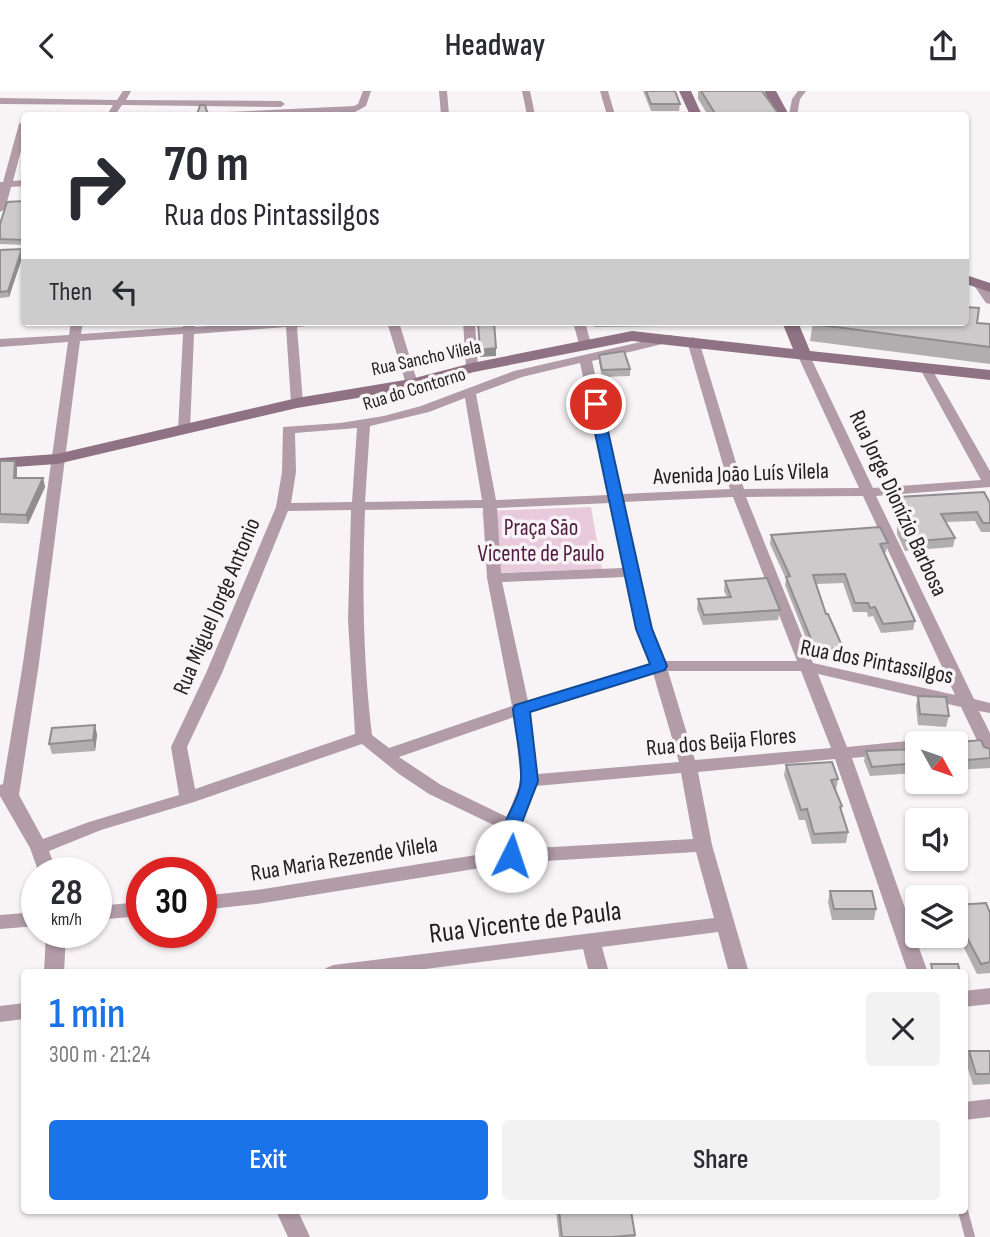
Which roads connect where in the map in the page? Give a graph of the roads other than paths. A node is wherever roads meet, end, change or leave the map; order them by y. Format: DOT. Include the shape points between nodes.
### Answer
graph roads {
  1 [pos="46,91"];
  2 [pos="127,91"];
  3 [pos="206,91"];
  4 [pos="286,91"];
  5 [pos="367,91"];
  6 [pos="443,91"];
  7 [pos="526,91"];
  8 [pos="604,91"];
  9 [pos="685,91"];
  10 [pos="770,91"];
  11 [pos="802,91"];
  12 [pos="0,101"];
  13 [pos="38,101"];
  14 [pos="120,103"];
  15 [pos="200,104"];
  16 [pos="278,111"];
  17 [pos="32,112"];
  18 [pos="113,112"];
  19 [pos="195,112"];
  20 [pos="445,112"];
  21 [pos="530,112"];
  22 [pos="610,112"];
  23 [pos="695,112"];
  24 [pos="781,112"];
  25 [pos="794,112"];
  26 [pos="21,132"];
  27 [pos="4,184"];
  28 [pos="0,209"];
  29 [pos="978,284"];
  30 [pos="990,301"];
  31 [pos="77,326"];
  32 [pos="181,326"];
  33 [pos="189,326"];
  34 [pos="291,326"];
  35 [pos="394,326"];
  36 [pos="469,326"];
  37 [pos="580,326"];
  38 [pos="792,326"];
  39 [pos="75,339"];
  40 [pos="693,341"];
  41 [pos="0,343"];
  42 [pos="585,350"];
  43 [pos="803,354"];
  44 [pos="925,367"];
  45 [pos="472,368"];
  46 [pos="990,375"];
  47 [pos="412,384"];
  48 [pos="470,393"];
  49 [pos="297,403"];
  50 [pos="364,424"];
  51 [pos="184,430"];
  52 [pos="288,430"];
  53 [pos="57,459"];
  54 [pos="0,463"];
  55 [pos="990,483"];
  56 [pos="869,492"];
  57 [pos="738,493"];
  58 [pos="616,498"];
  59 [pos="490,504"];
  60 [pos="358,506"];
  61 [pos="283,507"];
  62 [pos="631,572"];
  63 [pos="494,577"];
  64 [pos="659,666"];
  65 [pos="806,666"];
  66 [pos="968,703"];
  67 [pos="990,708"];
  68 [pos="521,709"];
  69 [pos="364,737"];
  70 [pos="982,744"];
  71 [pos="905,748"];
  72 [pos="389,754"];
  73 [pos="842,754"];
  74 [pos="688,765"];
  75 [pos="530,781"];
  76 [pos="5,791"];
  77 [pos="188,798"];
  78 [pos="512,826"];
  79 [pos="703,845"];
  80 [pos="39,848"];
  81 [pos="511,856"];
  82 [pos="42,857"];
  83 [pos="217,901"];
  84 [pos="21,920"];
  85 [pos="0,922"];
  86 [pos="724,924"];
  87 [pos="591,941"];
  88 [pos="55,948"];
  89 [pos="54,969"];
  90 [pos="378,969"];
  91 [pos="598,969"];
  92 [pos="738,969"];
  93 [pos="917,969"];
  94 [pos="990,996"];
  95 [pos="968,999"];
  96 [pos="21,1011"];
  97 [pos="0,1014"];
  98 [pos="990,1108"];
  99 [pos="968,1111"];
  100 [pos="288,1214"];
  101 [pos="963,1214"];
  102 [pos="299,1237"];
  103 [pos="970,1237"];
  1 -- 13 [label="street"];
  2 -- 14 [label="street"];
  3 -- 15 [label="street"];
  4 -- 16 [label="street"];
  5 -- 16 [label="street" via="362,106 355,109"];
  6 -- 20 [label="street"];
  7 -- 21 [label="street"];
  8 -- 22 [label="street"];
  9 -- 23 [label="main road"];
  10 -- 24 [label="main road"];
  11 -- 25 [label="street"];
  12 -- 13 [label="street"];
  13 -- 14 [label="street"];
  13 -- 17 [label="street"];
  14 -- 15 [label="street"];
  14 -- 18 [label="street"];
  15 -- 16 [label="street"];
  15 -- 19 [label="street"];
  26 -- 27 [label="street"];
  27 -- 28 [label="street"];
  29 -- 30 [label="street"];
  31 -- 39 [label="street"];
  32 -- 39 [label="street"];
  33 -- 51 [label="street"];
  34 -- 49 [label="street"];
  35 -- 47 [label="street"];
  36 -- 45 [label="street"];
  37 -- 42 [label="street"];
  38 -- 43 [label="main road, Rua Jorge Dionízio Barbosa"];
  39 -- 41 [label="street"];
  39 -- 53 [label="street"];
  40 -- 42 [label="main road, Rua Sancho Vilela" via="632,336"];
  40 -- 43 [label="main road, Rua Sancho Vilela"];
  40 -- 57 [label="street"];
  42 -- 45 [label="main road, Rua Sancho Vilela"];
  42 -- 48 [label="street, Rua do Contorno"];
  42 -- 58 [label="street"];
  43 -- 44 [label="main road, Rua Sancho Vilela"];
  43 -- 56 [label="street, Rua Jorge Dionízio Barbosa"];
  44 -- 46 [label="main road, Rua Sancho Vilela"];
  44 -- 55 [label="street"];
  45 -- 47 [label="main road, Rua Sancho Vilela"];
  47 -- 49 [label="main road, Rua Sancho Vilela"];
  48 -- 50 [label="street, Rua do Contorno"];
  48 -- 59 [label="street"];
  49 -- 51 [label="main road, Rua Sancho Vilela"];
  50 -- 52 [label="street, Rua do Contorno"];
  50 -- 60 [label="street"];
  51 -- 53 [label="main road, Rua Sancho Vilela"];
  52 -- 61 [label="street, Rua Miguel Jorge Antonio" via="289,472"];
  53 -- 54 [label="main road, Rua Sancho Vilela"];
  53 -- 76 [label="street" via="50,532"];
  55 -- 56 [label="street, Avenida João Luís Vilela"];
  56 -- 57 [label="street, Avenida João Luís Vilela"];
  56 -- 66 [label="street, Rua Jorge Dionízio Barbosa"];
  57 -- 58 [label="street, Avenida João Luís Vilela"];
  57 -- 65 [label="street"];
  58 -- 59 [label="street, Avenida João Luís Vilela"];
  58 -- 62 [label="street"];
  59 -- 60 [label="street, Avenida João Luís Vilela"];
  59 -- 63 [label="street"];
  60 -- 61 [label="street, Avenida João Luís Vilela"];
  60 -- 69 [label="street" via="357,691"];
  61 -- 77 [label="street, Rua Miguel Jorge Antonio" via="180,747"];
  62 -- 63 [label="street"];
  62 -- 64 [label="street" via="644,629"];
  63 -- 68 [label="street"];
  64 -- 65 [label="street, Rua dos Pintassilgos"];
  64 -- 68 [label="street, Rua dos Pintassilgos"];
  64 -- 74 [label="street"];
  65 -- 66 [label="street, Rua dos Pintassilgos"];
  65 -- 73 [label="street"];
  66 -- 67 [label="street, Rua dos Pintassilgos"];
  66 -- 70 [label="street, Rua Jorge Dionízio Barbosa"];
  68 -- 72 [label="street, Rua dos Pintassilgos"];
  68 -- 75 [label="street"];
  69 -- 72 [label="street"];
  69 -- 77 [label="street"];
  71 -- 73 [label="street, Rua dos Beija Flores"];
  72 -- 78 [label="street" via="433,789"];
  73 -- 74 [label="street, Rua dos Beija Flores"];
  73 -- 93 [label="street"];
  74 -- 75 [label="street, Rua dos Beija Flores"];
  74 -- 79 [label="street"];
  75 -- 78 [label="street"];
  76 -- 80 [label="street"];
  77 -- 80 [label="street"];
  78 -- 81 [label="street" via="507,838"];
  79 -- 81 [label="street, Rua Maria Rezende Vilela"];
  79 -- 86 [label="street"];
  80 -- 82 [label="street"];
  81 -- 83 [label="street, Rua Maria Rezende Vilela"];
  84 -- 85 [label="street"];
  86 -- 87 [label="street, Rua Vicente de Paula"];
  86 -- 92 [label="street"];
  87 -- 90 [label="street, Rua Vicente de Paula"];
  87 -- 91 [label="street"];
  88 -- 89 [label="street"];
  94 -- 95 [label="street"];
  96 -- 97 [label="street"];
  98 -- 99 [label="street"];
  100 -- 102 [label="street"];
  101 -- 103 [label="lane"];
}
